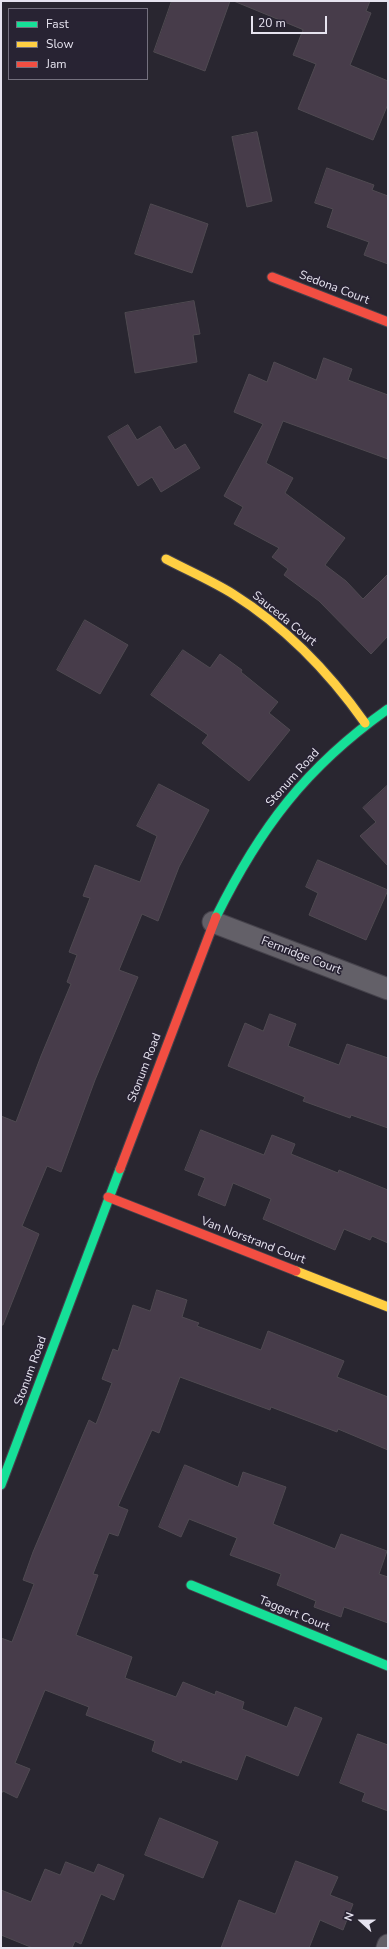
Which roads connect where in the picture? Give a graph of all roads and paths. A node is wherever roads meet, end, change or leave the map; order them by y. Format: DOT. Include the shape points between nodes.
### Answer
graph roads {
  1 [pos="272,277"];
  2 [pos="388,322"];
  3 [pos="166,559"];
  4 [pos="388,709"];
  5 [pos="365,723"];
  6 [pos="214,922"];
  7 [pos="388,989"];
  8 [pos="108,1197"];
  9 [pos="388,1307"];
  10 [pos="1,1485"];
  11 [pos="191,1585"];
  12 [pos="388,1666"];
  1 -- 2 [label="street, Sedona Court"];
  3 -- 5 [label="street, Sauceda Court" via="235,595 278,627 313,658"];
  4 -- 5 [label="street, Stonum Road"];
  5 -- 6 [label="street, Stonum Road" via="312,772 279,810 247,857"];
  6 -- 7 [label="street, Fernridge Court"];
  6 -- 8 [label="street, Stonum Road"];
  8 -- 9 [label="street, Van Norstrand Court"];
  8 -- 10 [label="street, Stonum Road"];
  11 -- 12 [label="street, Taggert Court"];
}
